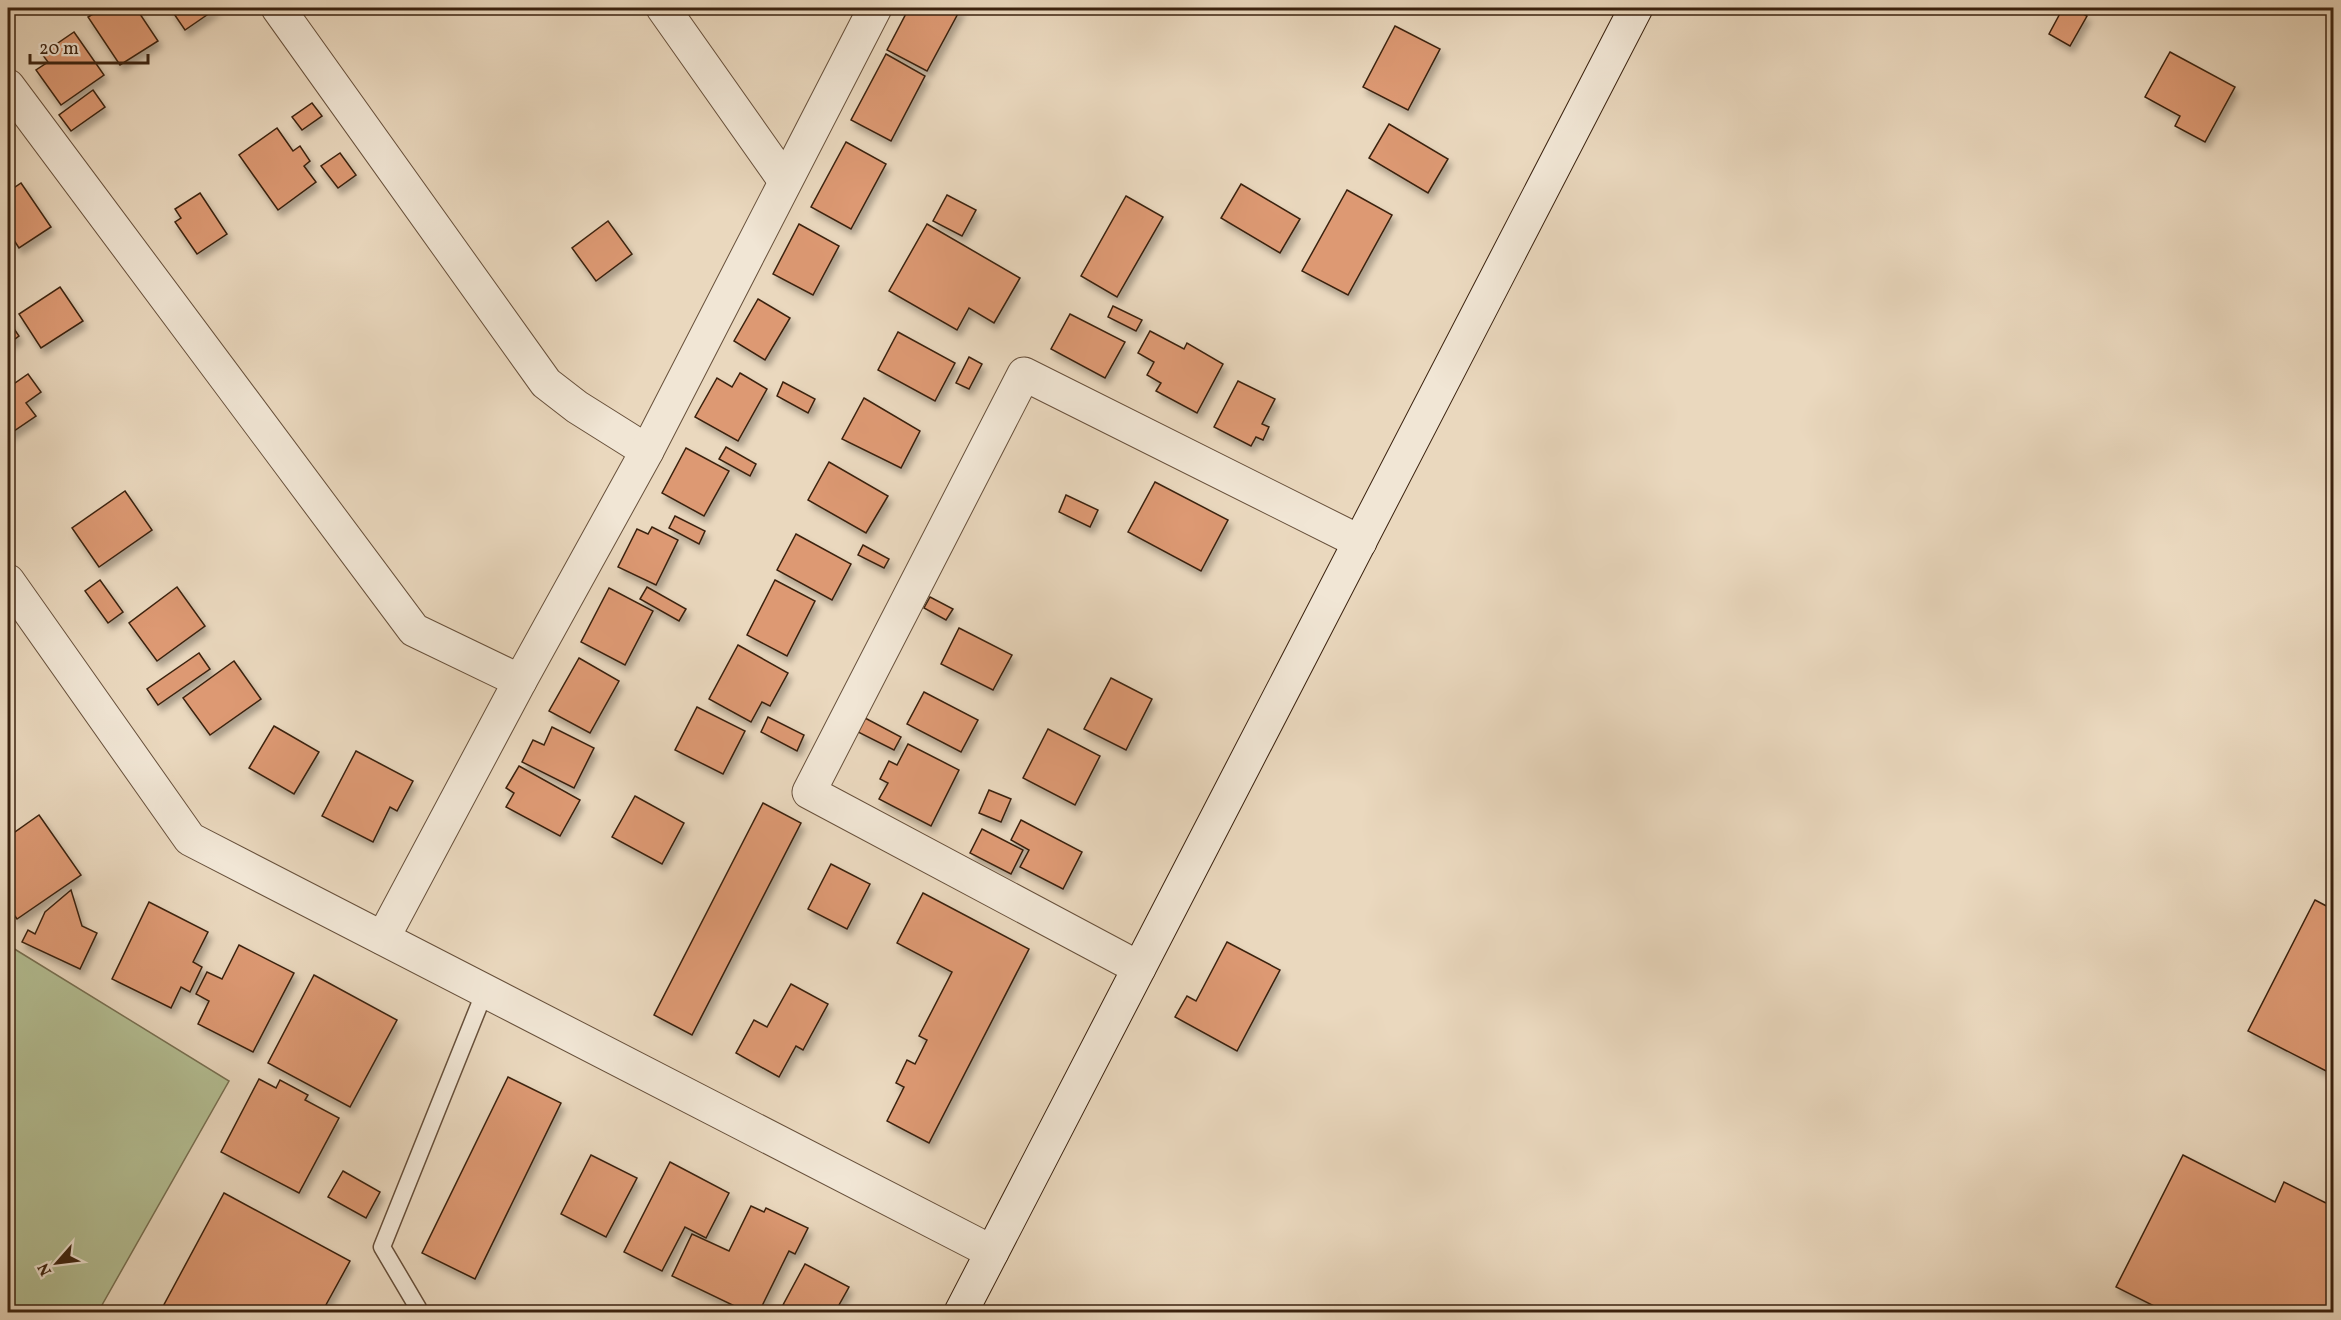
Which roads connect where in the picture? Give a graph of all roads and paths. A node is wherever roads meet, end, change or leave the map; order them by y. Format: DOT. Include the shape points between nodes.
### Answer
graph roads {
  1 [pos="278,8"];
  2 [pos="663,8"];
  3 [pos="875,8"];
  4 [pos="1636,8"];
  5 [pos="8,86"];
  6 [pos="784,181"];
  7 [pos="647,451"];
  8 [pos="1360,542"];
  9 [pos="8,581"];
  10 [pos="520,681"];
  11 [pos="383,939"];
  12 [pos="1139,968"];
  13 [pos="485,991"];
  14 [pos="992,1252"];
  15 [pos="416,1312"];
  16 [pos="961,1312"];
  1 -- 7 [label="street" via="546,383"];
  2 -- 6 [label="street"];
  3 -- 6 [label="street"];
  4 -- 8 [label="street"];
  5 -- 10 [label="street" via="414,630"];
  6 -- 7 [label="street"];
  7 -- 10 [label="street"];
  8 -- 12 [label="street"];
  8 -- 12 [label="street" via="1024,374 809,792"];
  9 -- 11 [label="street" via="190,839"];
  10 -- 11 [label="street"];
  11 -- 13 [label="street"];
  12 -- 14 [label="street"];
  13 -- 14 [label="street"];
  13 -- 15 [label="lane" via="382,1247 418,1308"];
  14 -- 16 [label="street"];
}
